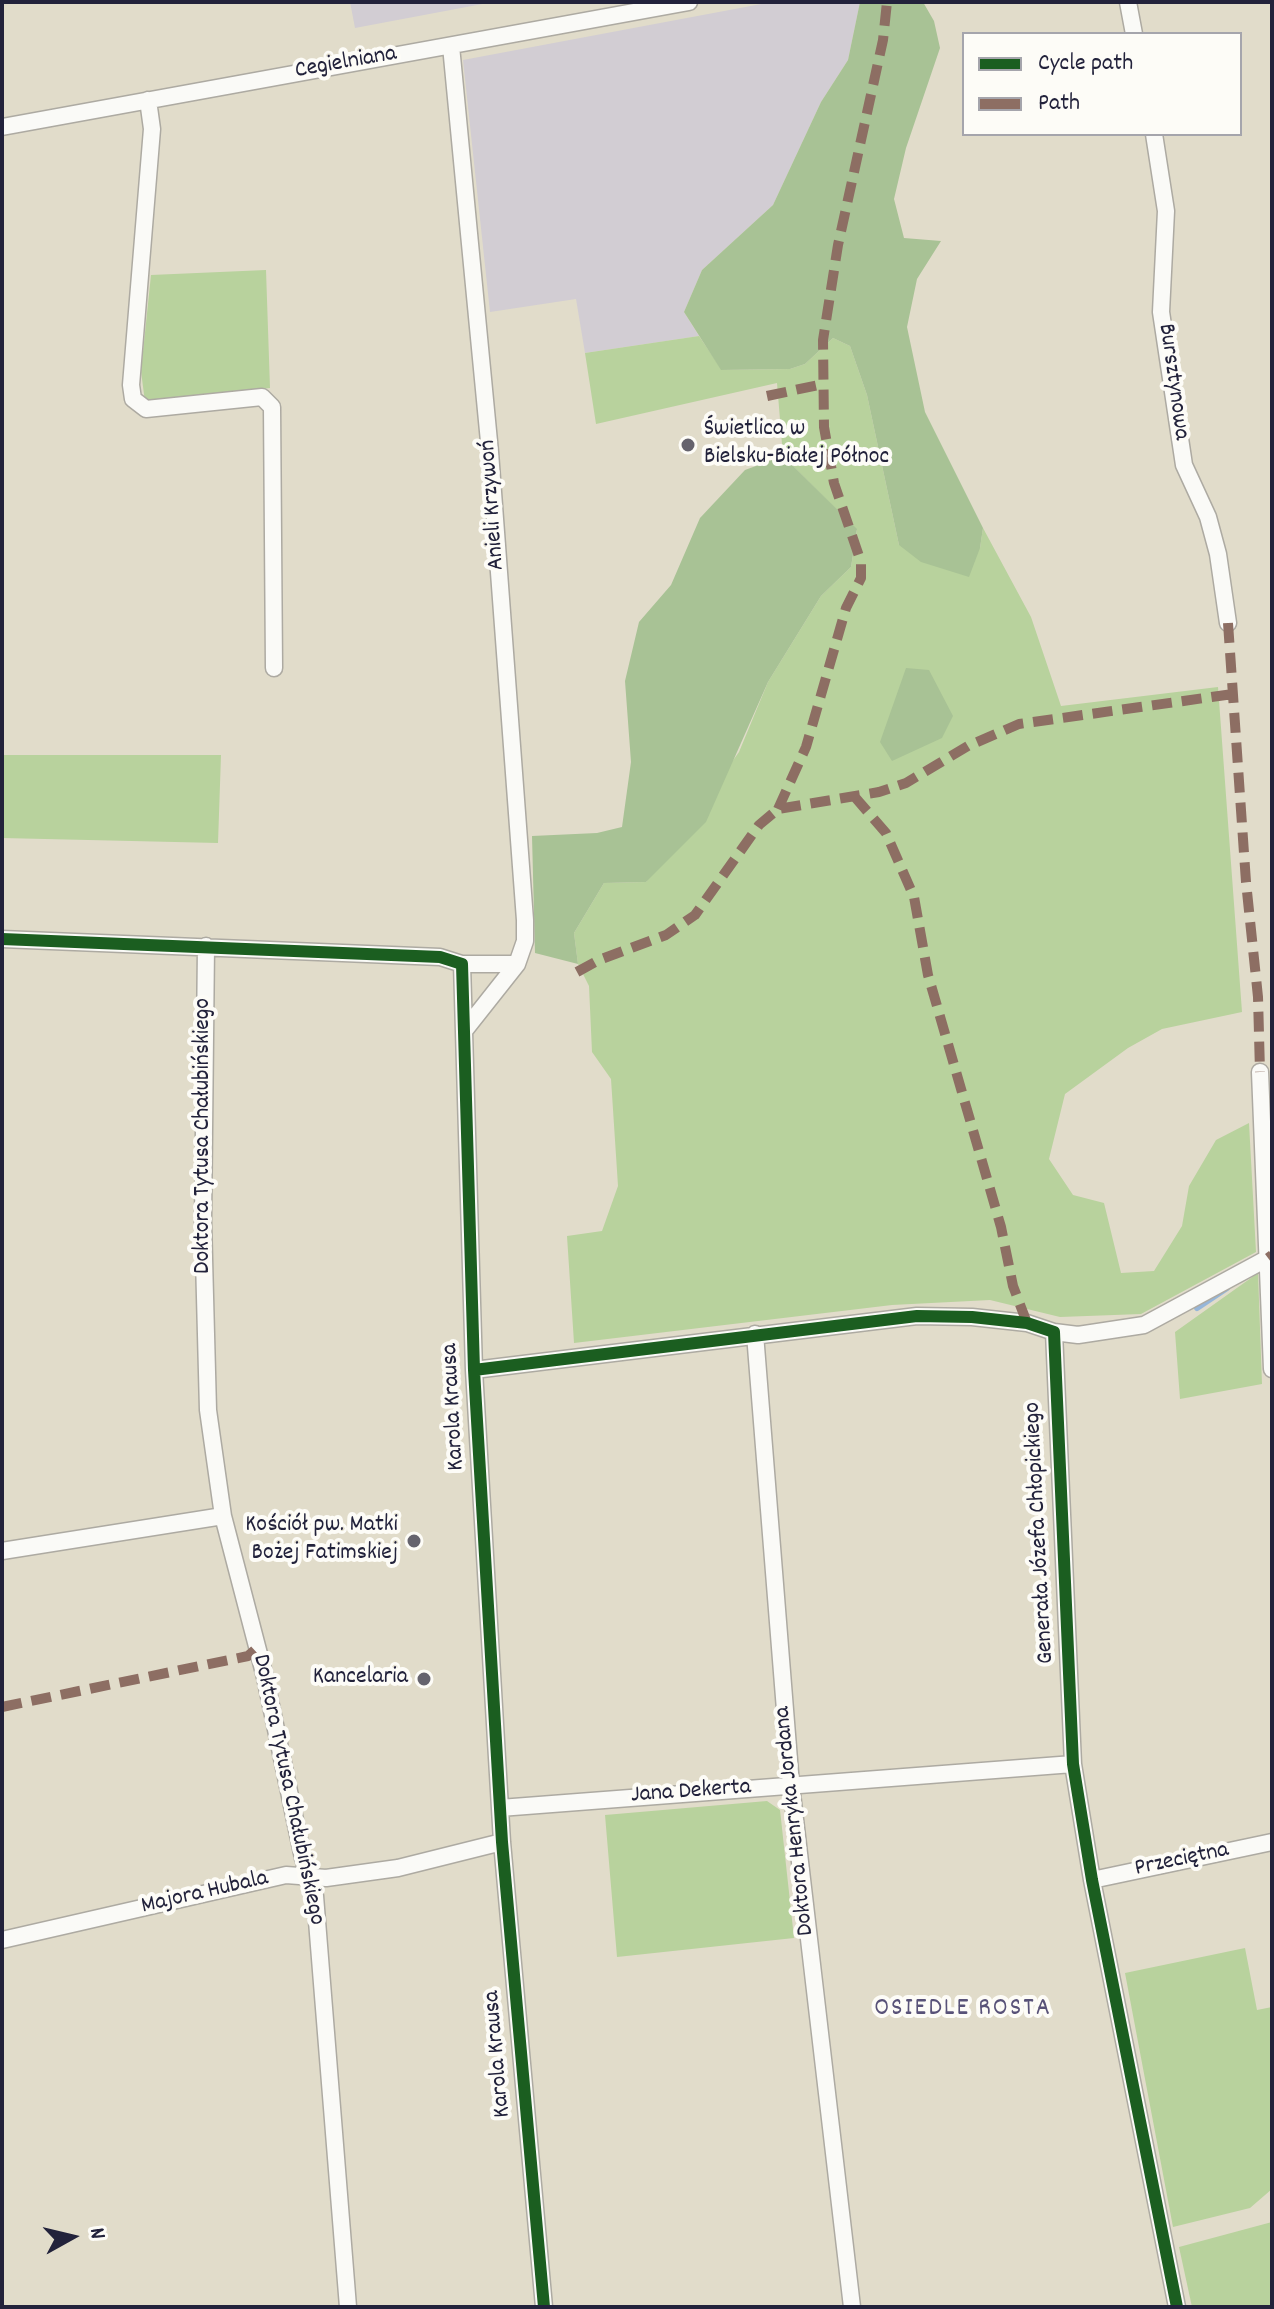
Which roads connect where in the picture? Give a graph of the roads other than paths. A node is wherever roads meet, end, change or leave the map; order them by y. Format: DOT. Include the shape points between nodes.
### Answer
graph roads {
  1 [pos="689,2"];
  2 [pos="1128,2"];
  3 [pos="1134,32"];
  4 [pos="451,46"];
  5 [pos="148,100"];
  6 [pos="2,127"];
  7 [pos="1154,136"];
  8 [pos="1228,623"];
  9 [pos="274,668"];
  10 [pos="2,939"];
  11 [pos="206,946"];
  12 [pos="462,964"];
  13 [pos="517,964"];
  14 [pos="464,1031"];
  15 [pos="1260,1072"];
  16 [pos="1268,1258"];
  17 [pos="1054,1332"];
  18 [pos="755,1334"];
  19 [pos="1272,1369"];
  20 [pos="474,1370"];
  21 [pos="223,1516"];
  22 [pos="2,1551"];
  23 [pos="1073,1764"];
  24 [pos="791,1785"];
  25 [pos="500,1808"];
  26 [pos="502,1842"];
  27 [pos="1272,1842"];
  28 [pos="309,1876"];
  29 [pos="1092,1880"];
  30 [pos="2,1940"];
  31 [pos="348,2307"];
  32 [pos="544,2307"];
  33 [pos="852,2307"];
  34 [pos="1177,2307"];
  1 -- 4 [label="street, Cegielniana"];
  2 -- 3 [label="street"];
  4 -- 5 [label="street, Cegielniana"];
  4 -- 13 [label="street, Anieli Krzywoń" via="490,452 525,920"];
  5 -- 6 [label="street, Cegielniana"];
  5 -- 9 [label="street" via="152,129 133,399 146,409 262,397 272,407"];
  7 -- 8 [label="street, Bursztynowa" via="1166,211 1161,312 1184,465 1208,517"];
  10 -- 11 [label="street"];
  11 -- 12 [label="street" via="440,957"];
  11 -- 21 [label="street, Doktora Tytusa Chałubińskiego" via="204,1318 208,1410"];
  12 -- 13 [label="street"];
  12 -- 14 [label="street, Karola Krausa"];
  13 -- 14 [label="street, Anieli Krzywoń"];
  14 -- 20 [label="street, Karola Krausa"];
  15 -- 16 [label="street"];
  16 -- 17 [label="street" via="1144,1325 1078,1335"];
  16 -- 19 [label="street"];
  17 -- 18 [label="street" via="986,1318 917,1316"];
  17 -- 23 [label="street, Generała Józefa Chłopickiego"];
  18 -- 20 [label="street"];
  18 -- 24 [label="street, Doktora Henryka Jordana"];
  20 -- 25 [label="street, Karola Krausa"];
  21 -- 22 [label="street"];
  21 -- 28 [label="street, Doktora Tytusa Chałubińskiego"];
  23 -- 24 [label="street, Jana Dekerta"];
  23 -- 29 [label="street, Generała Józefa Chłopickiego"];
  24 -- 25 [label="street, Jana Dekerta"];
  24 -- 33 [label="street, Doktora Henryka Jordana"];
  25 -- 26 [label="street, Karola Krausa"];
  26 -- 28 [label="street, Majora Hubala" via="398,1868"];
  26 -- 32 [label="street, Karola Krausa"];
  27 -- 29 [label="street, Przeciętna"];
  28 -- 30 [label="street, Majora Hubala" via="286,1875"];
  28 -- 31 [label="street, Doktora Tytusa Chałubińskiego" via="315,1896"];
  29 -- 34 [label="street, Generała Józefa Chłopickiego"];
}
